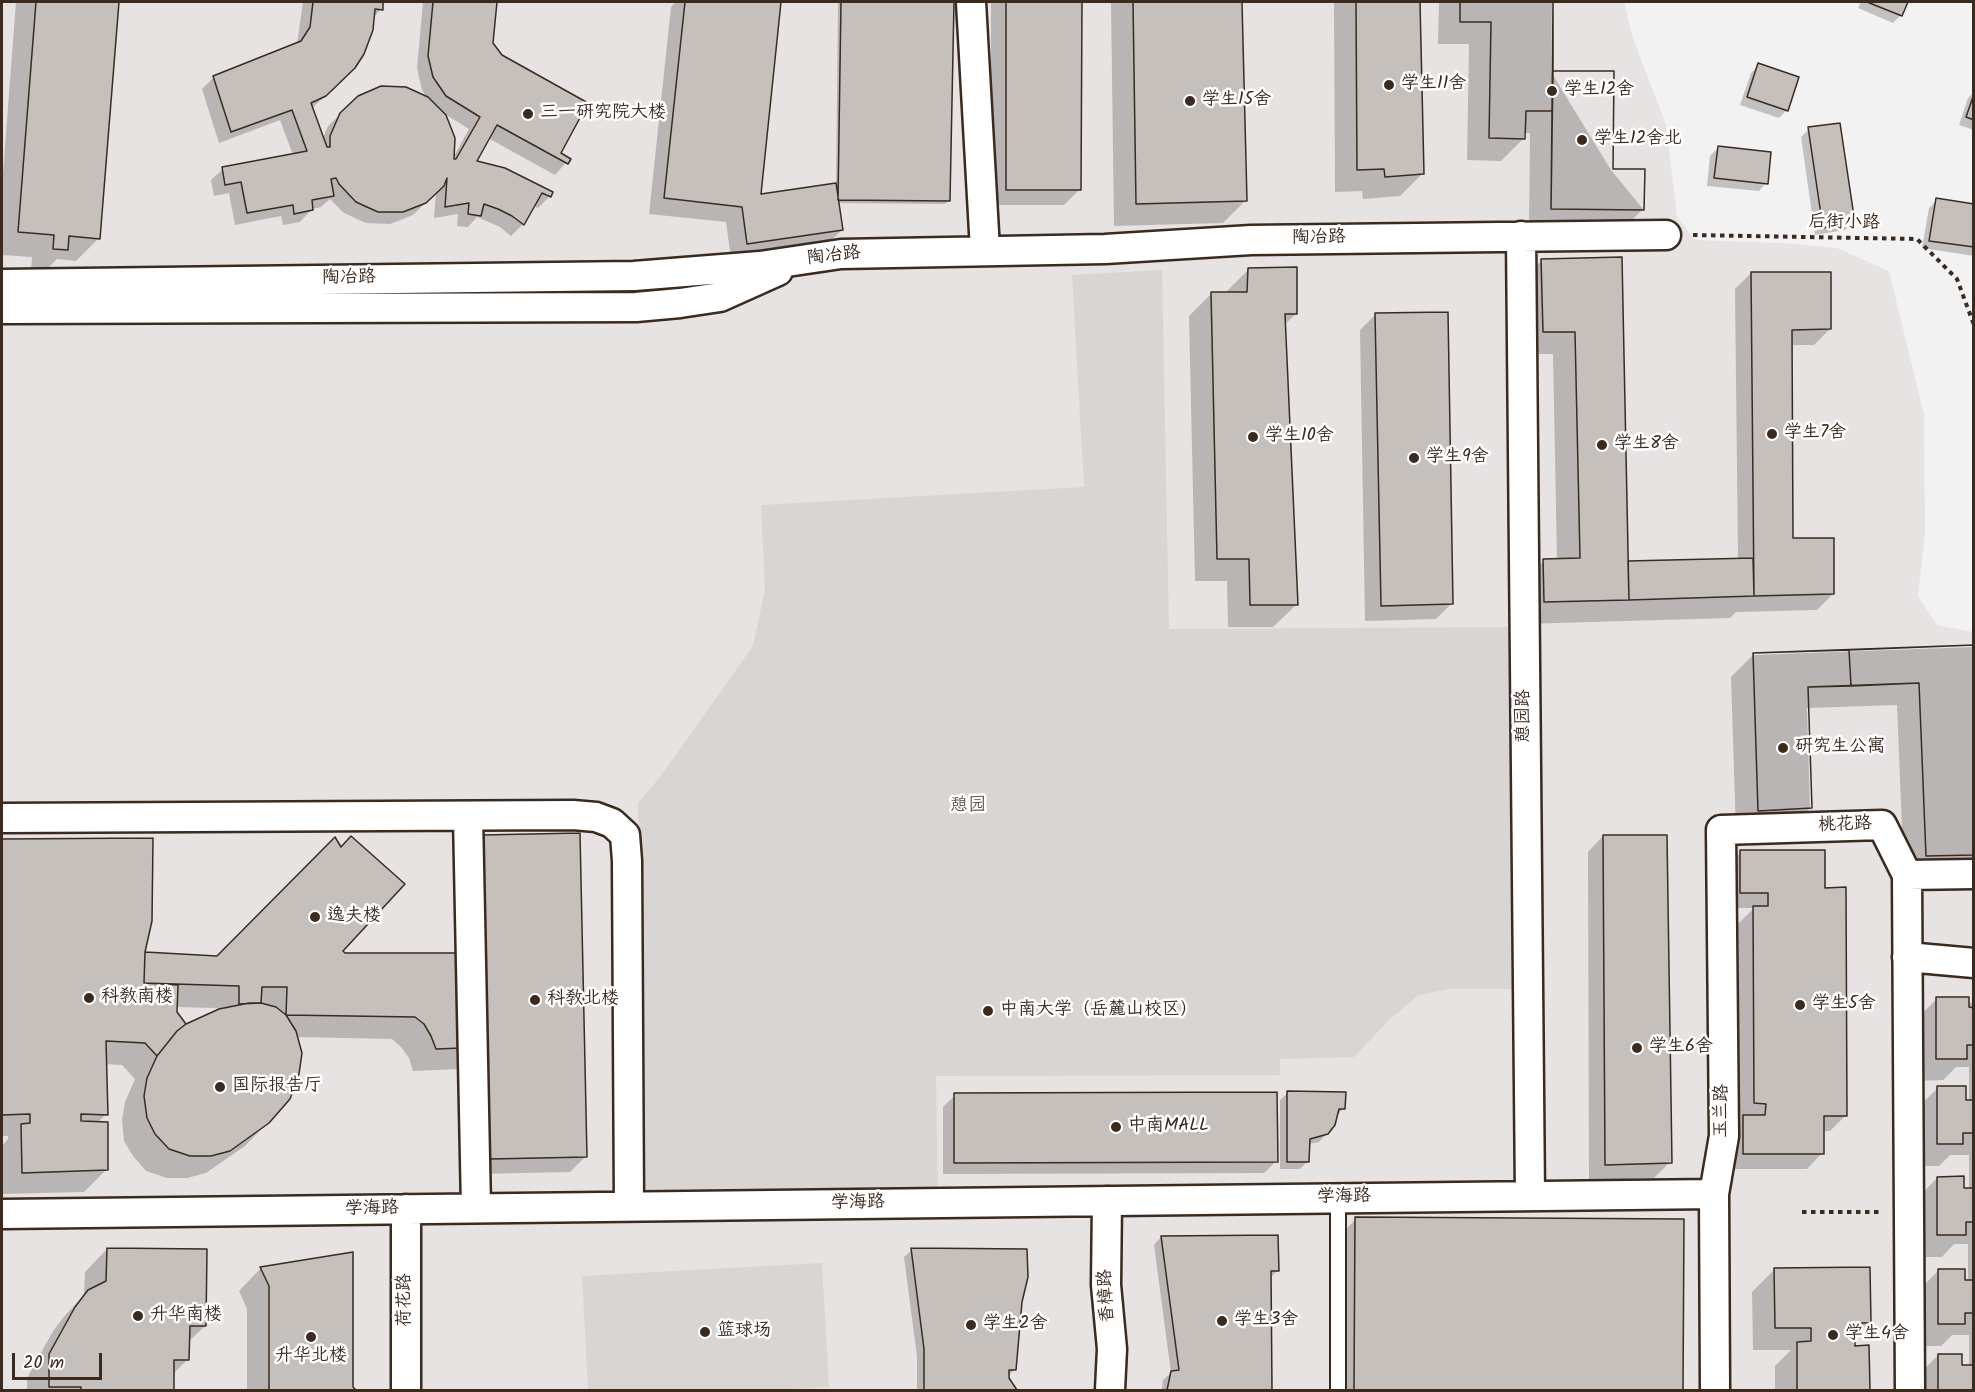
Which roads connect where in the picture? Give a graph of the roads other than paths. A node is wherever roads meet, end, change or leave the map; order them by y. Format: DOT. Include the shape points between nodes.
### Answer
graph roads {
  1 [pos="971,2"];
  2 [pos="1666,234"];
  3 [pos="1521,236"];
  4 [pos="985,250"];
  5 [pos="796,262"];
  6 [pos="2,284"];
  7 [pos="2,309"];
  8 [pos="468,816"];
  9 [pos="2,819"];
  10 [pos="1722,830"];
  11 [pos="1974,874"];
  12 [pos="1907,875"];
  13 [pos="1907,957"];
  14 [pos="1974,963"];
  15 [pos="1714,1194"];
  16 [pos="1530,1196"];
  17 [pos="1338,1198"];
  18 [pos="1107,1201"];
  19 [pos="629,1206"];
  20 [pos="476,1208"];
  21 [pos="406,1209"];
  22 [pos="2,1214"];
  23 [pos="406,1390"];
  24 [pos="1110,1390"];
  25 [pos="1338,1390"];
  26 [pos="1715,1390"];
  27 [pos="1910,1390"];
  1 -- 4 [label="street"];
  2 -- 3 [label="street, 陶冶路"];
  3 -- 4 [label="street, 陶冶路" via="1251,240 1105,249"];
  3 -- 16 [label="street, 憩园路"];
  4 -- 5 [label="street, 陶冶路" via="841,254"];
  5 -- 6 [label="street, 陶冶路" via="634,276"];
  5 -- 7 [label="street" via="720,297 636,307"];
  8 -- 9 [label="street"];
  8 -- 19 [label="street" via="596,817 612,823 625,835"];
  8 -- 20 [label="street"];
  10 -- 12 [label="street, 桃花路" via="1882,825"];
  10 -- 15 [label="street, 玉兰路" via="1724,1136"];
  11 -- 12 [label="street"];
  12 -- 13 [label="street"];
  13 -- 14 [label="street"];
  13 -- 27 [label="street"];
  15 -- 16 [label="street, 学海路"];
  15 -- 26 [label="street, 玉兰路"];
  16 -- 17 [label="street, 学海路"];
  17 -- 18 [label="street, 学海路"];
  17 -- 25 [label="lane"];
  18 -- 19 [label="street, 学海路"];
  18 -- 24 [label="street, 香樟路"];
  19 -- 20 [label="street, 学海路"];
  20 -- 21 [label="street, 学海路"];
  21 -- 22 [label="street, 学海路"];
  21 -- 23 [label="street, 荷花路"];
}
